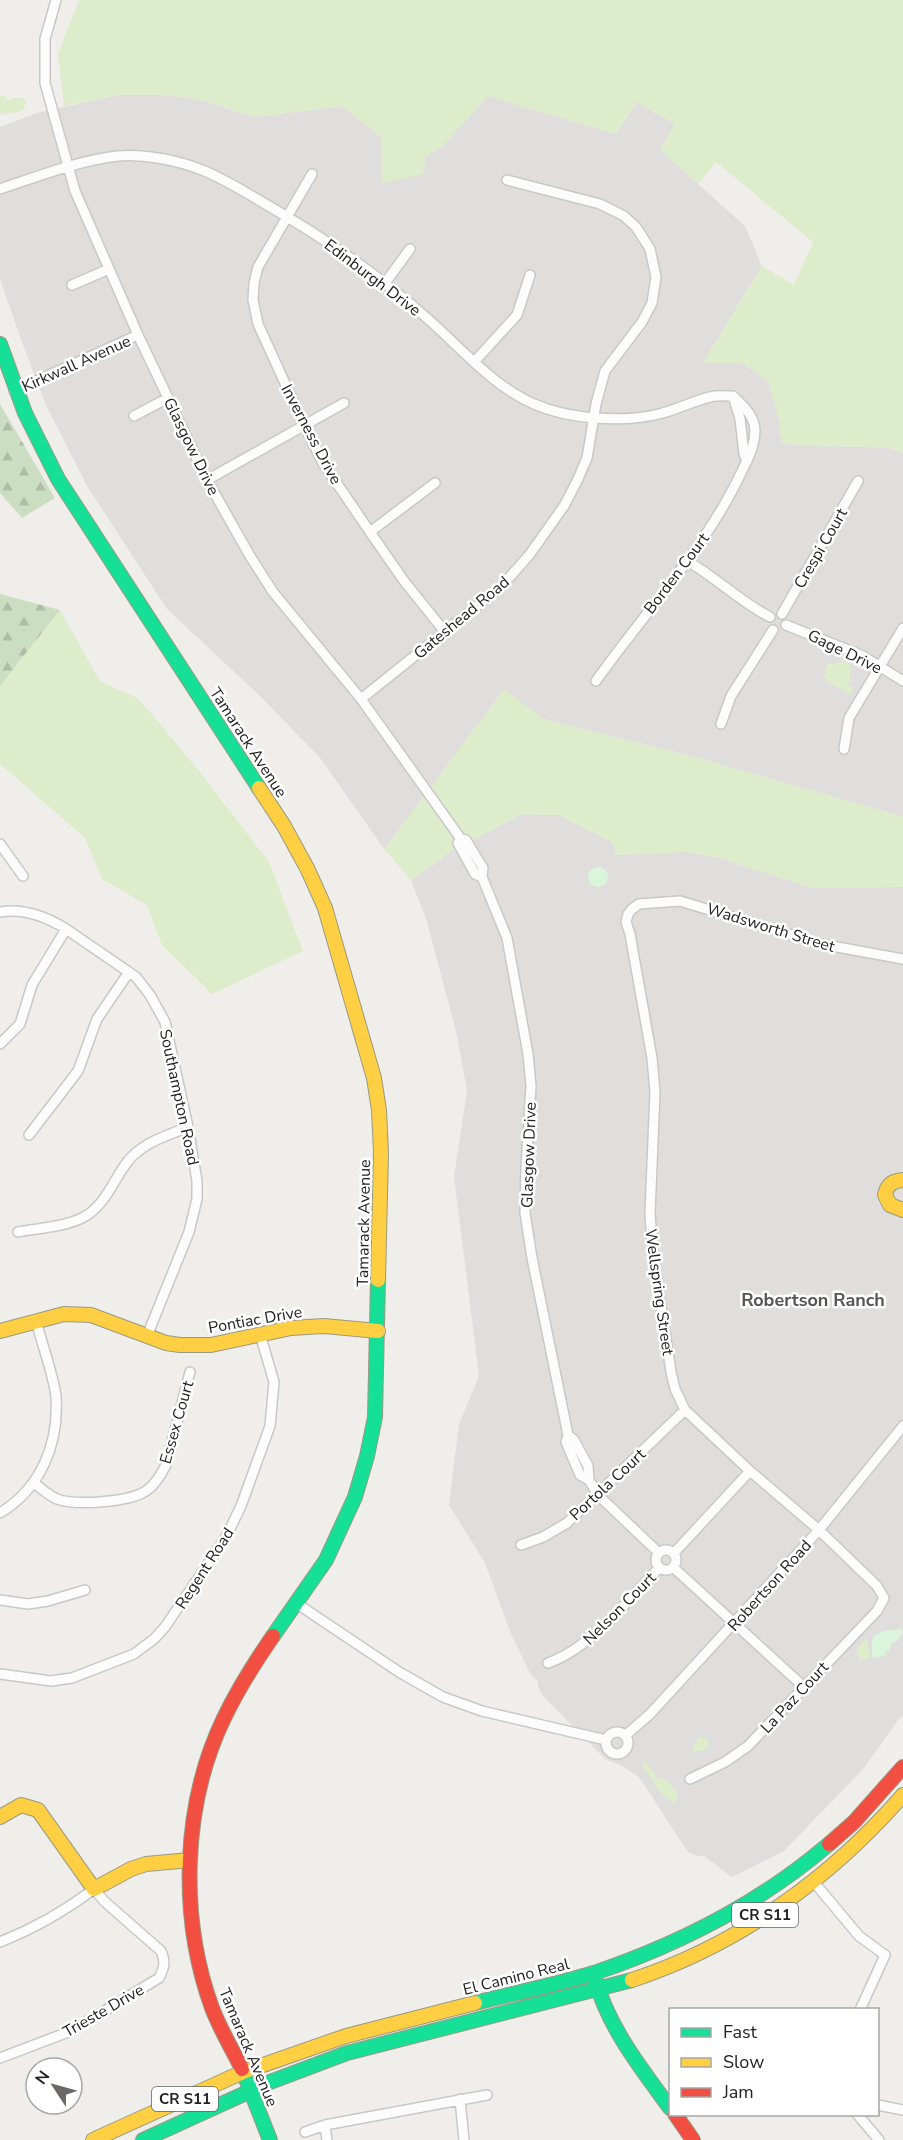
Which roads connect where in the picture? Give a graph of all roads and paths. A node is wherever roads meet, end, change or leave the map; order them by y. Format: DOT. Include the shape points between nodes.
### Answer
graph roads {
  1 [pos="56,0"];
  2 [pos="68,167"];
  3 [pos="312,174"];
  4 [pos="507,180"];
  5 [pos="0,189"];
  6 [pos="288,217"];
  7 [pos="410,249"];
  8 [pos="109,269"];
  9 [pos="530,275"];
  10 [pos="385,283"];
  11 [pos="72,285"];
  12 [pos="138,335"];
  13 [pos="0,344"];
  14 [pos="474,362"];
  15 [pos="14,391"];
  16 [pos="733,396"];
  17 [pos="168,398"];
  18 [pos="344,403"];
  19 [pos="134,416"];
  20 [pos="594,417"];
  21 [pos="304,425"];
  22 [pos="207,480"];
  23 [pos="858,481"];
  24 [pos="435,483"];
  25 [pos="370,532"];
  26 [pos="687,561"];
  27 [pos="782,614"];
  28 [pos="770,617"];
  29 [pos="786,625"];
  30 [pos="903,628"];
  31 [pos="773,630"];
  32 [pos="446,632"];
  33 [pos="880,667"];
  34 [pos="596,681"];
  35 [pos="903,681"];
  36 [pos="361,699"];
  37 [pos="721,724"];
  38 [pos="843,749"];
  39 [pos="0,844"];
  40 [pos="23,876"];
  41 [pos="639,904"];
  42 [pos="0,912"];
  43 [pos="66,929"];
  44 [pos="903,959"];
  45 [pos="129,972"];
  46 [pos="0,1044"];
  47 [pos="188,1127"];
  48 [pos="29,1135"];
  49 [pos="903,1180"];
  50 [pos="903,1210"];
  51 [pos="18,1232"];
  52 [pos="36,1320"];
  53 [pos="0,1330"];
  54 [pos="378,1331"];
  55 [pos="260,1334"];
  56 [pos="147,1336"];
  57 [pos="190,1372"];
  58 [pos="685,1410"];
  59 [pos="903,1426"];
  60 [pos="750,1471"];
  61 [pos="34,1483"];
  62 [pos="598,1494"];
  63 [pos="0,1513"];
  64 [pos="819,1530"];
  65 [pos="520,1545"];
  66 [pos="659,1553"];
  67 [pos="674,1553"];
  68 [pos="659,1568"];
  69 [pos="674,1568"];
  70 [pos="85,1590"];
  71 [pos="884,1598"];
  72 [pos="0,1599"];
  73 [pos="296,1603"];
  74 [pos="734,1625"];
  75 [pos="548,1663"];
  76 [pos="0,1674"];
  77 [pos="804,1687"];
  78 [pos="626,1735"];
  79 [pos="606,1740"];
  80 [pos="903,1767"];
  81 [pos="690,1779"];
  82 [pos="903,1795"];
  83 [pos="0,1817"];
  84 [pos="190,1860"];
  85 [pos="813,1881"];
  86 [pos="94,1889"];
  87 [pos="0,1942"];
  88 [pos="593,1973"];
  89 [pos="597,1990"];
  90 [pos="861,2008"];
  91 [pos="0,2058"];
  92 [pos="243,2072"];
  93 [pos="250,2092"];
  94 [pos="487,2095"];
  95 [pos="460,2099"];
  96 [pos="879,2105"];
  97 [pos="669,2107"];
  98 [pos="903,2110"];
  99 [pos="676,2116"];
  100 [pos="861,2116"];
  101 [pos="325,2125"];
  102 [pos="305,2132"];
  103 [pos="93,2140"];
  104 [pos="143,2140"];
  105 [pos="270,2140"];
  106 [pos="327,2140"];
  107 [pos="464,2140"];
  108 [pos="693,2140"];
  109 [pos="879,2140"];
  1 -- 2 [label="street, Glasgow Drive" via="45,39 45,84"];
  2 -- 5 [label="street, Edinburgh Drive"];
  2 -- 6 [label="street, Edinburgh Drive" via="117,156 150,157 220,177"];
  2 -- 8 [label="street, Glasgow Drive"];
  3 -- 6 [label="street, Inverness Drive"];
  4 -- 20 [label="street, Gateshead Road" via="610,208 636,227 650,249 656,277 652,303 605,372"];
  6 -- 10 [label="street, Edinburgh Drive"];
  6 -- 21 [label="street, Inverness Drive" via="258,267 253,300 258,324"];
  7 -- 10 [label="street"];
  8 -- 11 [label="street"];
  8 -- 12 [label="street, Glasgow Drive"];
  9 -- 14 [label="street" via="517,315"];
  10 -- 14 [label="street, Edinburgh Drive"];
  12 -- 15 [label="street, Kirkwall Avenue"];
  12 -- 17 [label="street, Glasgow Drive"];
  13 -- 15 [label="main road, Tamarack Avenue"];
  14 -- 20 [label="street, Edinburgh Drive" via="533,404"];
  15 -- 54 [label="main road, Tamarack Avenue" via="58,479 284,826 325,908 374,1078 379,1110"];
  16 -- 20 [label="street, Edinburgh Drive" via="712,396 658,414"];
  16 -- 26 [label="street, Borden Court" via="749,438 744,454 747,461 724,508"];
  17 -- 19 [label="street"];
  17 -- 22 [label="street, Glasgow Drive"];
  18 -- 21 [label="street"];
  20 -- 32 [label="street, Gateshead Road" via="586,458 564,506 502,586"];
  21 -- 22 [label="street"];
  21 -- 25 [label="street, Inverness Drive" via="323,463"];
  22 -- 36 [label="street, Glasgow Drive" via="273,592"];
  23 -- 27 [label="street, Crespi Court"];
  24 -- 25 [label="street"];
  25 -- 32 [label="street, Inverness Drive"];
  26 -- 28 [label="street"];
  26 -- 34 [label="street, Borden Court"];
  27 -- 28 [label="street"];
  27 -- 29 [label="street"];
  28 -- 31 [label="street"];
  29 -- 31 [label="street" via="782,630"];
  29 -- 33 [label="street, Gage Drive"];
  30 -- 33 [label="street"];
  31 -- 37 [label="street" via="731,696"];
  32 -- 36 [label="street, Gateshead Road"];
  33 -- 35 [label="street, Gage Drive"];
  33 -- 38 [label="street" via="849,718"];
  36 -- 62 [label="street, Glasgow Drive" via="460,839 458,843 475,874 482,877 507,938 531,1086 525,1213 532,1258 568,1435 566,1442 577,1456 580,1475 589,1480"];
  39 -- 40 [label="street"];
  41 -- 44 [label="street, Wadsworth Street" via="680,901 810,942"];
  41 -- 58 [label="street, Wellspring Street" via="628,914 626,922 655,1092 650,1214 653,1254 671,1372"];
  42 -- 43 [label="street, Southampton Road" via="31,913"];
  43 -- 45 [label="street, Southampton Road"];
  43 -- 46 [label="street" via="32,985 20,1024"];
  45 -- 47 [label="street, Southampton Road" via="150,995 165,1022"];
  45 -- 48 [label="street" via="97,1019 78,1071"];
  47 -- 51 [label="street" via="146,1145 129,1159 104,1200 84,1217 67,1224"];
  47 -- 56 [label="street, Southampton Road" via="197,1199 189,1232"];
  49 -- 50 [label="main road" via="894,1180 884,1192 889,1206"];
  52 -- 53 [label="main road, Pontiac Drive"];
  52 -- 56 [label="main road, Pontiac Drive" via="64,1314 91,1315"];
  52 -- 61 [label="street" via="56,1396 55,1438"];
  54 -- 55 [label="main road, Pontiac Drive" via="324,1326"];
  54 -- 73 [label="main road, Tamarack Avenue" via="375,1418 355,1497 329,1553"];
  55 -- 56 [label="main road, Pontiac Drive" via="211,1345 180,1345"];
  55 -- 76 [label="street, Regent Road" via="274,1382 270,1426 242,1506 226,1537 165,1627 134,1654 72,1677 51,1681"];
  57 -- 61 [label="street, Essex Court" via="166,1465 148,1490 136,1496 80,1504 56,1498"];
  58 -- 60 [label="street, Wellspring Street"];
  58 -- 62 [label="street, Portola Court"];
  59 -- 64 [label="street, Robertson Road"];
  60 -- 64 [label="street, Wellspring Street"];
  60 -- 67 [label="street"];
  61 -- 63 [label="street"];
  62 -- 65 [label="street, Portola Court" via="567,1523"];
  62 -- 66 [label="street, Glasgow Drive"];
  64 -- 71 [label="street, Wellspring Street"];
  64 -- 74 [label="street, Robertson Road"];
  66 -- 67 [label="street"];
  66 -- 68 [label="street"];
  67 -- 69 [label="street"];
  68 -- 69 [label="street"];
  68 -- 75 [label="street, Nelson Court" via="584,1645"];
  69 -- 74 [label="street"];
  70 -- 72 [label="street" via="28,1604"];
  71 -- 77 [label="street, La Paz Court" via="877,1611"];
  73 -- 79 [label="street" via="443,1697 482,1711"];
  73 -- 84 [label="main road, Tamarack Avenue" via="251,1668 223,1719 203,1773"];
  74 -- 77 [label="street"];
  74 -- 78 [label="street, Robertson Road"];
  77 -- 81 [label="street, La Paz Court" via="748,1746"];
  78 -- 79 [label="street" via="613,1732"];
  78 -- 79 [label="street" via="628,1748 619,1754 609,1751"];
  80 -- 88 [label="main road, El Camino Real / CR S11" via="854,1822 797,1870 734,1912 670,1944"];
  82 -- 85 [label="main road, El Camino Real / CR S11" via="866,1835"];
  83 -- 86 [label="main road" via="21,1805 38,1810"];
  84 -- 86 [label="main road" via="146,1864"];
  84 -- 92 [label="main road, Tamarack Avenue" via="199,1962 212,2008"];
  85 -- 89 [label="main road, El Camino Real / CR S11" via="776,1908 678,1963"];
  85 -- 90 [label="street" via="859,1936 885,1955"];
  86 -- 87 [label="street"];
  86 -- 91 [label="street, Trieste Drive" via="161,1951 165,1959 159,1978 71,2031"];
  88 -- 89 [label="main road"];
  88 -- 92 [label="main road, El Camino Real / CR S11" via="346,2036"];
  89 -- 93 [label="main road, El Camino Real / CR S11" via="348,2053"];
  89 -- 97 [label="main road" via="620,2037"];
  92 -- 93 [label="main road, Tamarack Avenue"];
  92 -- 103 [label="main road, El Camino Real / CR S11"];
  93 -- 104 [label="main road, El Camino Real / CR S11"];
  93 -- 105 [label="main road, Tamarack Avenue"];
  94 -- 95 [label="street"];
  95 -- 101 [label="street"];
  95 -- 107 [label="street"];
  96 -- 98 [label="street"];
  99 -- 108 [label="main road"];
  100 -- 109 [label="street"];
  101 -- 102 [label="street"];
  101 -- 106 [label="street"];
}
